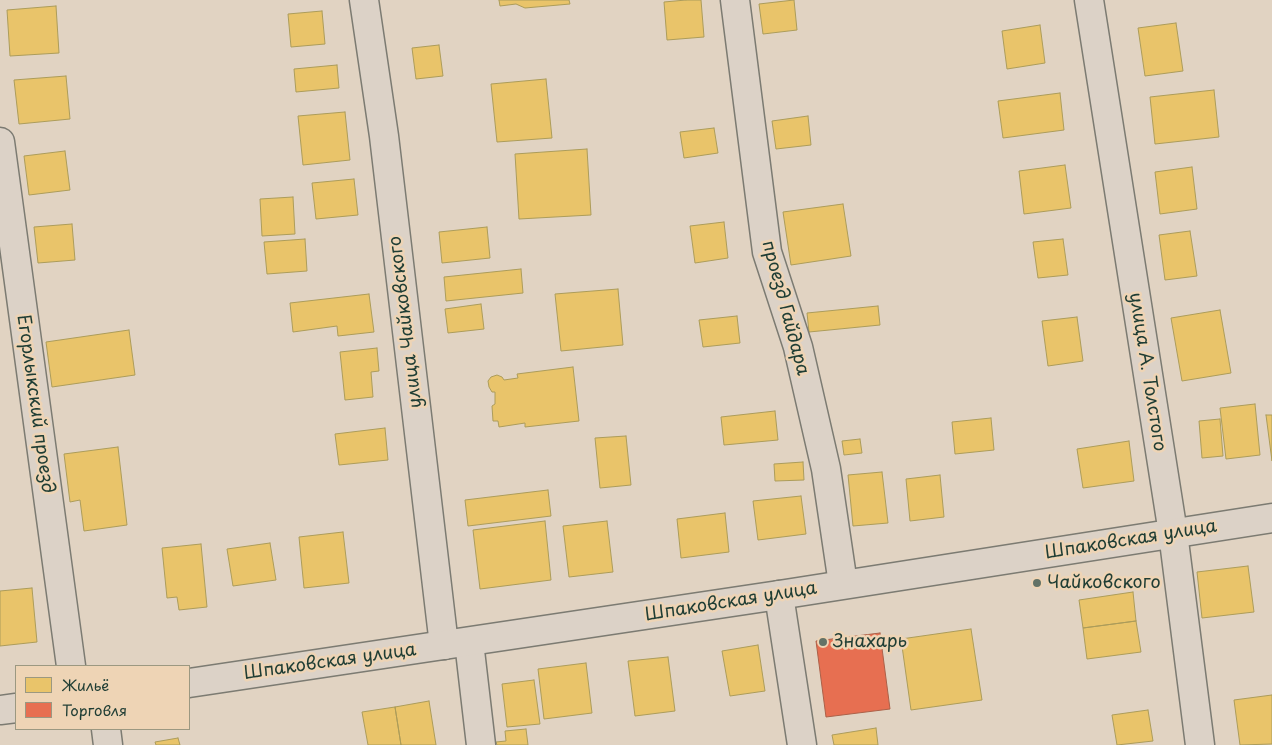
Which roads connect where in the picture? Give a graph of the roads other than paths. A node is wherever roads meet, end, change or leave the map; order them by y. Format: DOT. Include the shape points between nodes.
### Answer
graph roads {
  1 [pos="364,0"];
  2 [pos="735,0"];
  3 [pos="1089,0"];
  4 [pos="0,142"];
  5 [pos="1272,518"];
  6 [pos="1172,533"];
  7 [pos="843,584"];
  8 [pos="779,595"];
  9 [pos="457,644"];
  10 [pos="71,665"];
  11 [pos="190,683"];
  12 [pos="15,708"];
  13 [pos="0,710"];
  14 [pos="106,730"];
  15 [pos="108,745"];
  16 [pos="481,745"];
  17 [pos="802,745"];
  18 [pos="1200,745"];
  1 -- 9 [label="street, улица Чайковского"];
  2 -- 7 [label="street, проезд Гайдара" via="767,252 798,348 826,469"];
  3 -- 6 [label="street, улица А. Толстого"];
  4 -- 10 [label="street, Егорлыкский проезд"];
  5 -- 6 [label="street, Шпаковская улица"];
  6 -- 7 [label="street, Шпаковская улица"];
  6 -- 18 [label="street, улица А. Толстого"];
  7 -- 8 [label="street, Шпаковская улица"];
  8 -- 9 [label="street, Шпаковская улица"];
  8 -- 17 [label="street"];
  9 -- 11 [label="street, Шпаковская улица"];
  9 -- 16 [label="street, улица Чайковского"];
  12 -- 13 [label="street"];
  14 -- 15 [label="street"];
}
